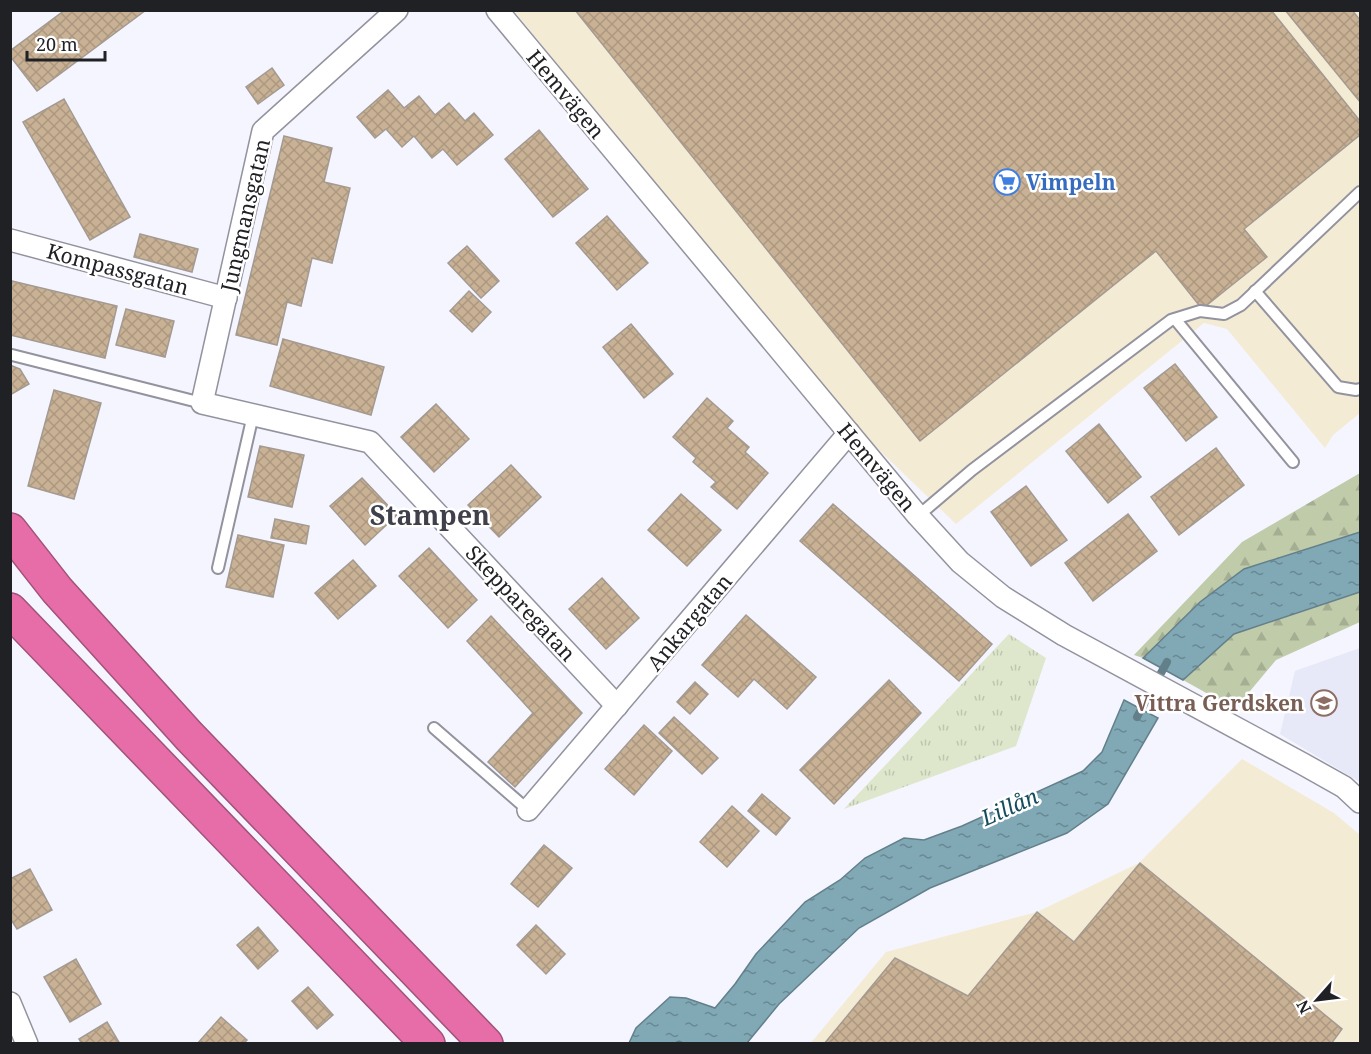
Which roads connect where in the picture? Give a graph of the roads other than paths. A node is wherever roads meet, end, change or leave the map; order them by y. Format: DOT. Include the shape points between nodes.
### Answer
graph roads {
  1 [pos="397,10"];
  2 [pos="497,10"];
  3 [pos="1360,192"];
  4 [pos="10,240"];
  5 [pos="1255,291"];
  6 [pos="226,298"];
  7 [pos="1175,319"];
  8 [pos="12,355"];
  9 [pos="1360,389"];
  10 [pos="202,403"];
  11 [pos="253,415"];
  12 [pos="849,433"];
  13 [pos="1293,462"];
  14 [pos="918,516"];
  15 [pos="10,530"];
  16 [pos="218,568"];
  17 [pos="10,610"];
  18 [pos="617,706"];
  19 [pos="434,728"];
  20 [pos="1360,802"];
  21 [pos="528,810"];
  22 [pos="10,1003"];
  23 [pos="27,1044"];
  24 [pos="428,1044"];
  25 [pos="486,1044"];
  1 -- 6 [label="street, Jungmansgatan" via="263,131"];
  2 -- 12 [label="street, Hemvägen"];
  3 -- 5 [label="lane"];
  4 -- 6 [label="street, Kompassgatan"];
  5 -- 7 [label="lane" via="1224,314 1200,311"];
  5 -- 9 [label="lane" via="1338,387"];
  6 -- 10 [label="street, Jungmansgatan"];
  7 -- 13 [label="lane"];
  7 -- 14 [label="lane" via="972,470"];
  8 -- 10 [label="lane"];
  10 -- 11 [label="street, Skepparegatan"];
  11 -- 16 [label="lane"];
  11 -- 18 [label="street, Skepparegatan" via="370,442"];
  12 -- 14 [label="street, Hemvägen"];
  12 -- 18 [label="street, Ankargatan"];
  14 -- 20 [label="street, Hemvägen" via="960,562 1003,597 1344,787"];
  15 -- 25 [label="highway" via="57,590 181,728"];
  17 -- 24 [label="highway"];
  18 -- 21 [label="street, Ankargatan"];
  19 -- 21 [label="lane"];
  22 -- 23 [label="street"];
}
